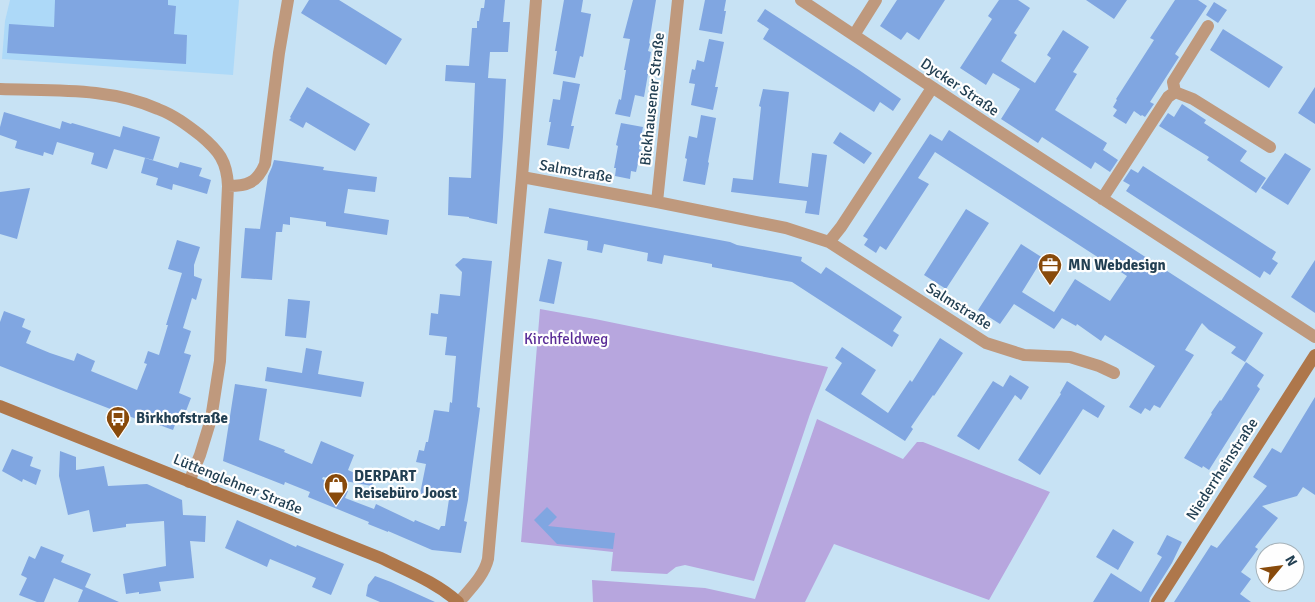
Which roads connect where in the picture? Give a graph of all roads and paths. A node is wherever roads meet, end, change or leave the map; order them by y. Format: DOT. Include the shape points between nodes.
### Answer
graph roads {
  1 [pos="288,0"];
  2 [pos="536,0"];
  3 [pos="678,0"];
  4 [pos="801,0"];
  5 [pos="876,0"];
  6 [pos="1208,26"];
  7 [pos="854,34"];
  8 [pos="932,88"];
  9 [pos="0,89"];
  10 [pos="1175,92"];
  11 [pos="1270,147"];
  12 [pos="522,177"];
  13 [pos="228,186"];
  14 [pos="1102,199"];
  15 [pos="657,202"];
  16 [pos="829,242"];
  17 [pos="1315,337"];
  18 [pos="1315,355"];
  19 [pos="1114,373"];
  20 [pos="0,406"];
  21 [pos="189,482"];
  22 [pos="458,602"];
  23 [pos="1157,602"];
  1 -- 13 [label="street" via="265,164 256,179 248,184"];
  2 -- 12 [label="street"];
  3 -- 15 [label="street, Bickhausener Straße"];
  4 -- 7 [label="street, Dycker Straße"];
  5 -- 7 [label="street"];
  6 -- 10 [label="street" via="1173,82"];
  7 -- 8 [label="street, Dycker Straße"];
  8 -- 14 [label="street, Dycker Straße"];
  8 -- 16 [label="street"];
  9 -- 13 [label="street" via="100,94 158,108 190,127 216,151 225,164"];
  10 -- 11 [label="street" via="1193,99"];
  10 -- 14 [label="street" via="1168,97"];
  12 -- 15 [label="street, Salmstraße"];
  12 -- 22 [label="street" via="488,559 479,578"];
  13 -- 21 [label="street" via="220,361 211,419"];
  14 -- 17 [label="street, Dycker Straße"];
  15 -- 16 [label="street, Salmstraße" via="786,228"];
  16 -- 19 [label="street, Salmstraße" via="986,344 1024,354 1070,357"];
  18 -- 23 [label="street, Niederrheinstraße"];
  20 -- 21 [label="street, Lüttenglehner Straße"];
  21 -- 22 [label="street, Lüttenglehner Straße" via="381,558 435,585"];
}
